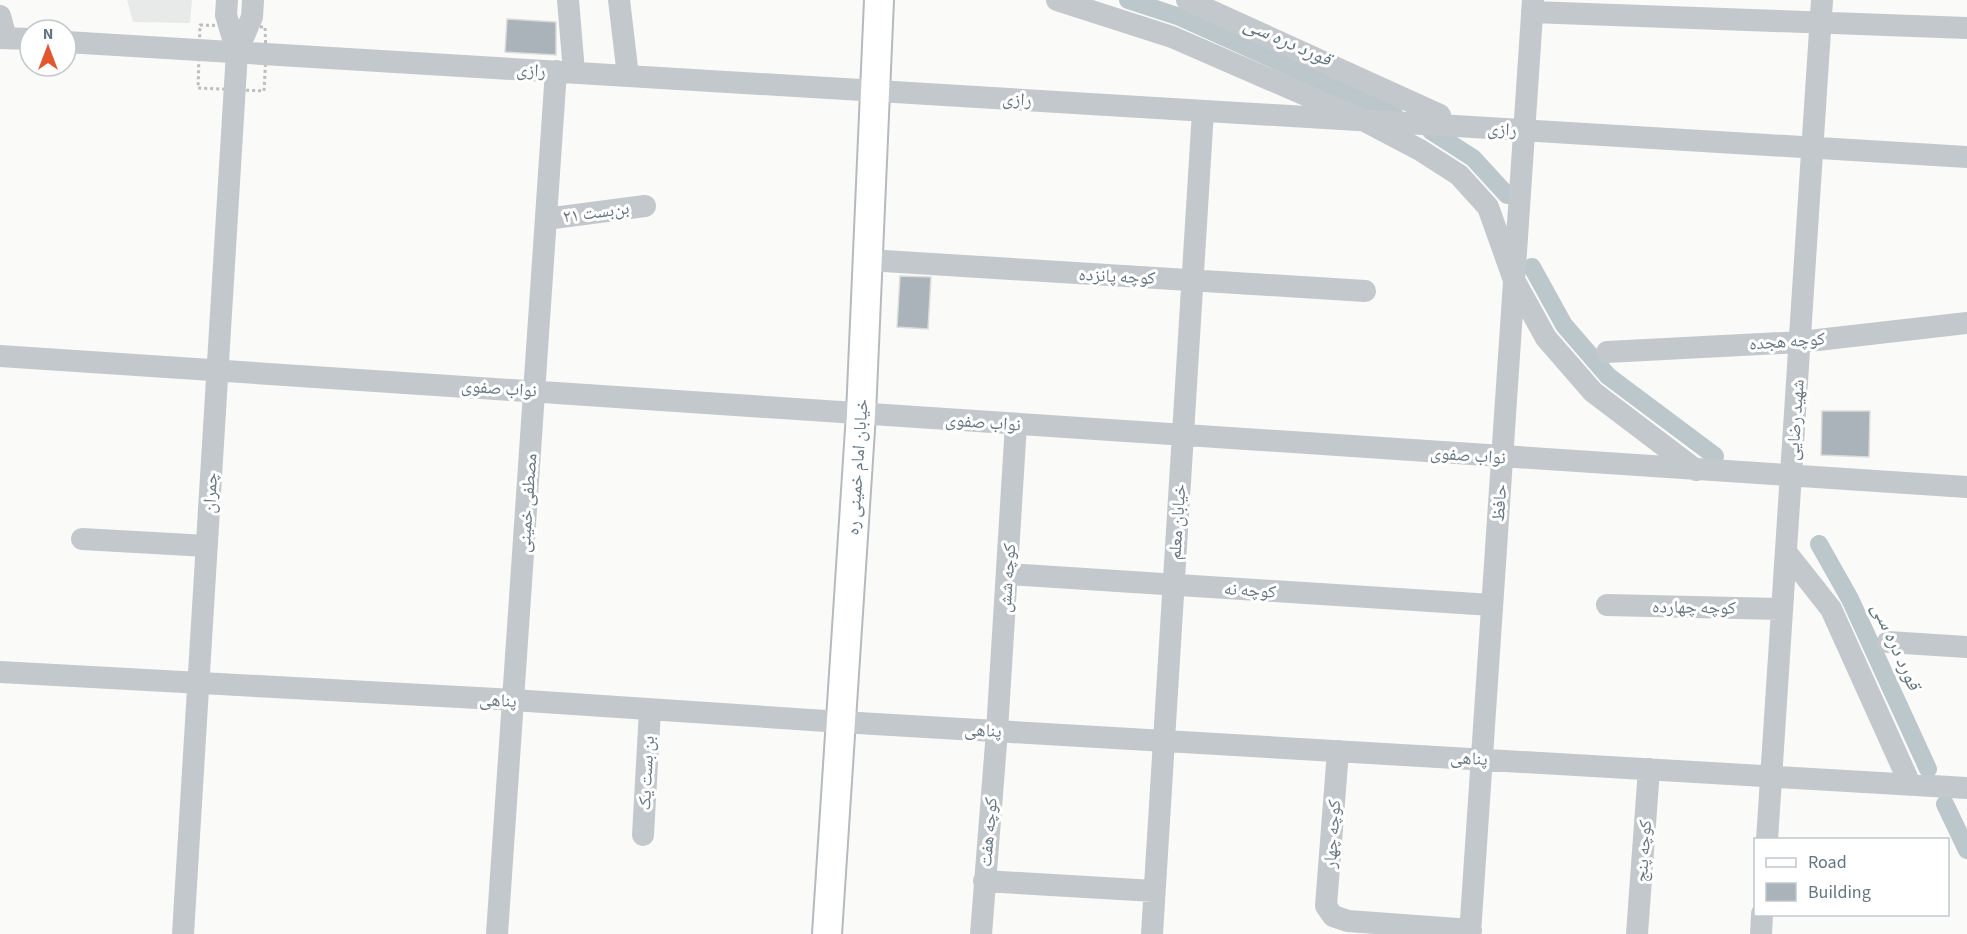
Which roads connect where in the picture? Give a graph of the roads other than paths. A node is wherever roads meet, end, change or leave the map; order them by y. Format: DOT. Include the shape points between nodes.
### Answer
graph roads {
  1 [pos="227,0"];
  2 [pos="253,0"];
  3 [pos="568,0"];
  4 [pos="619,0"];
  5 [pos="879,0"];
  6 [pos="1058,0"];
  7 [pos="1187,0"];
  8 [pos="1822,0"];
  9 [pos="1210,5"];
  10 [pos="1533,6"];
  11 [pos="1821,22"];
  12 [pos="1967,28"];
  13 [pos="2,31"];
  14 [pos="18,36"];
  15 [pos="78,43"];
  16 [pos="237,52"];
  17 [pos="565,72"];
  18 [pos="628,76"];
  19 [pos="874,91"];
  20 [pos="1203,111"];
  21 [pos="1440,115"];
  22 [pos="1363,120"];
  23 [pos="1524,130"];
  24 [pos="1813,148"];
  25 [pos="1967,157"];
  26 [pos="645,206"];
  27 [pos="546,219"];
  28 [pos="868,260"];
  29 [pos="1192,280"];
  30 [pos="1514,280"];
  31 [pos="1365,291"];
  32 [pos="1967,323"];
  33 [pos="1800,342"];
  34 [pos="1607,352"];
  35 [pos="0,356"];
  36 [pos="218,371"];
  37 [pos="535,390"];
  38 [pos="861,414"];
  39 [pos="1016,424"];
  40 [pos="1183,435"];
  41 [pos="1502,457"];
  42 [pos="1696,470"];
  43 [pos="1791,475"];
  44 [pos="1967,487"];
  45 [pos="82,540"];
  46 [pos="207,546"];
  47 [pos="1786,552"];
  48 [pos="1007,574"];
  49 [pos="1173,585"];
  50 [pos="1492,605"];
  51 [pos="1606,605"];
  52 [pos="1782,609"];
  53 [pos="1888,642"];
  54 [pos="1967,647"];
  55 [pos="0,672"];
  56 [pos="198,684"];
  57 [pos="513,700"];
  58 [pos="650,710"];
  59 [pos="841,722"];
  60 [pos="997,731"];
  61 [pos="1164,741"];
  62 [pos="1338,751"];
  63 [pos="1482,759"];
  64 [pos="1649,769"];
  65 [pos="1771,776"];
  66 [pos="1910,784"];
  67 [pos="1967,788"];
  68 [pos="643,835"];
  69 [pos="1767,838"];
  70 [pos="984,881"];
  71 [pos="1154,891"];
  72 [pos="1762,916"];
  73 [pos="1471,932"];
  74 [pos="183,934"];
  75 [pos="497,934"];
  76 [pos="827,934"];
  77 [pos="981,934"];
  78 [pos="1152,934"];
  79 [pos="1637,934"];
  80 [pos="1761,934"];
  1 -- 16 [label="street, چمران" via="226,15"];
  2 -- 16 [label="street, چمران" via="252,16"];
  3 -- 17 [label="street, مصطفی خمینی"];
  4 -- 18 [label="street"];
  5 -- 19 [label="main road, خیابان امام خمینی ره"];
  6 -- 22 [label="street" via="1172,37"];
  7 -- 9 [label="street"];
  8 -- 11 [label="street, شهید رضایی"];
  9 -- 21 [label="street"];
  10 -- 11 [label="street"];
  10 -- 23 [label="street, حافظ"];
  11 -- 12 [label="street"];
  11 -- 24 [label="street, شهید رضایی"];
  13 -- 14 [label="street"];
  15 -- 16 [label="street, رازی"];
  16 -- 17 [label="street, رازی"];
  16 -- 36 [label="street, چمران"];
  17 -- 18 [label="street, رازی"];
  17 -- 27 [label="street, مصطفی خمینی"];
  18 -- 19 [label="street, رازی"];
  19 -- 20 [label="street, رازی"];
  19 -- 28 [label="main road, خیابان امام خمینی ره"];
  20 -- 22 [label="street, رازی"];
  20 -- 29 [label="street, خیابان معلم"];
  22 -- 23 [label="street, رازی"];
  22 -- 30 [label="street" via="1459,175 1488,207"];
  23 -- 24 [label="street, رازی"];
  23 -- 30 [label="street, حافظ"];
  24 -- 25 [label="street, رازی"];
  24 -- 33 [label="street, شهید رضایی"];
  26 -- 27 [label="street, بن‌بست ۲۱"];
  27 -- 37 [label="street, مصطفی خمینی"];
  28 -- 29 [label="street, کوچه پانزده"];
  28 -- 38 [label="main road, خیابان امام خمینی ره"];
  29 -- 31 [label="street, کوچه پانزده"];
  29 -- 40 [label="street, خیابان معلم"];
  30 -- 41 [label="street, حافظ"];
  30 -- 42 [label="street" via="1546,338 1593,392"];
  32 -- 33 [label="street, کوچه هجده"];
  33 -- 34 [label="street, کوچه هجده"];
  33 -- 43 [label="street, شهید رضایی"];
  35 -- 36 [label="street, نواب صفوی"];
  36 -- 37 [label="street, نواب صفوی"];
  36 -- 46 [label="street, چمران"];
  37 -- 38 [label="street, نواب صفوی"];
  37 -- 57 [label="street, مصطفی خمینی"];
  38 -- 39 [label="street, نواب صفوی"];
  38 -- 59 [label="main road, خیابان امام خمینی ره"];
  39 -- 40 [label="street, نواب صفوی"];
  39 -- 48 [label="street, کوچه شش"];
  40 -- 41 [label="street, نواب صفوی"];
  40 -- 49 [label="street, خیابان معلم"];
  41 -- 42 [label="street, نواب صفوی"];
  41 -- 50 [label="street, حافظ"];
  42 -- 43 [label="street, نواب صفوی"];
  43 -- 44 [label="street, نواب صفوی"];
  43 -- 47 [label="street, شهید رضایی"];
  45 -- 46 [label="street"];
  46 -- 56 [label="street, چمران"];
  47 -- 52 [label="street, شهید رضایی"];
  47 -- 66 [label="street" via="1831,609"];
  48 -- 49 [label="street, کوچه نه"];
  48 -- 60 [label="street, کوچه شش"];
  49 -- 50 [label="street, کوچه نه"];
  49 -- 61 [label="street, خیابان معلم"];
  50 -- 63 [label="street, حافظ"];
  51 -- 52 [label="street, کوچه چهارده"];
  52 -- 65 [label="street, شهید رضایی"];
  53 -- 54 [label="street"];
  55 -- 56 [label="street, پناهی"];
  56 -- 57 [label="street, پناهی"];
  56 -- 74 [label="street, چمران"];
  57 -- 58 [label="street, پناهی"];
  57 -- 75 [label="street, مصطفی خمینی"];
  58 -- 59 [label="street, پناهی"];
  58 -- 68 [label="street, بن بست یک"];
  59 -- 60 [label="street, پناهی"];
  59 -- 76 [label="main road, خیابان امام خمینی ره"];
  60 -- 61 [label="street, پناهی"];
  60 -- 70 [label="street, کوچه هفت"];
  61 -- 62 [label="street, پناهی"];
  61 -- 71 [label="street, خیابان معلم"];
  62 -- 63 [label="street, پناهی"];
  62 -- 73 [label="street, کوچه چهار" via="1326,906 1333,916 1348,921"];
  63 -- 64 [label="street, پناهی"];
  63 -- 73 [label="street, حافظ"];
  64 -- 65 [label="street, پناهی"];
  64 -- 79 [label="street, کوچه پنج"];
  65 -- 66 [label="street, پناهی"];
  65 -- 69 [label="street, شهید رضایی"];
  66 -- 67 [label="street, پناهی"];
  70 -- 71 [label="street"];
  70 -- 77 [label="street, کوچه هفت"];
  71 -- 78 [label="street, خیابان معلم"];
  72 -- 80 [label="street"];
}
